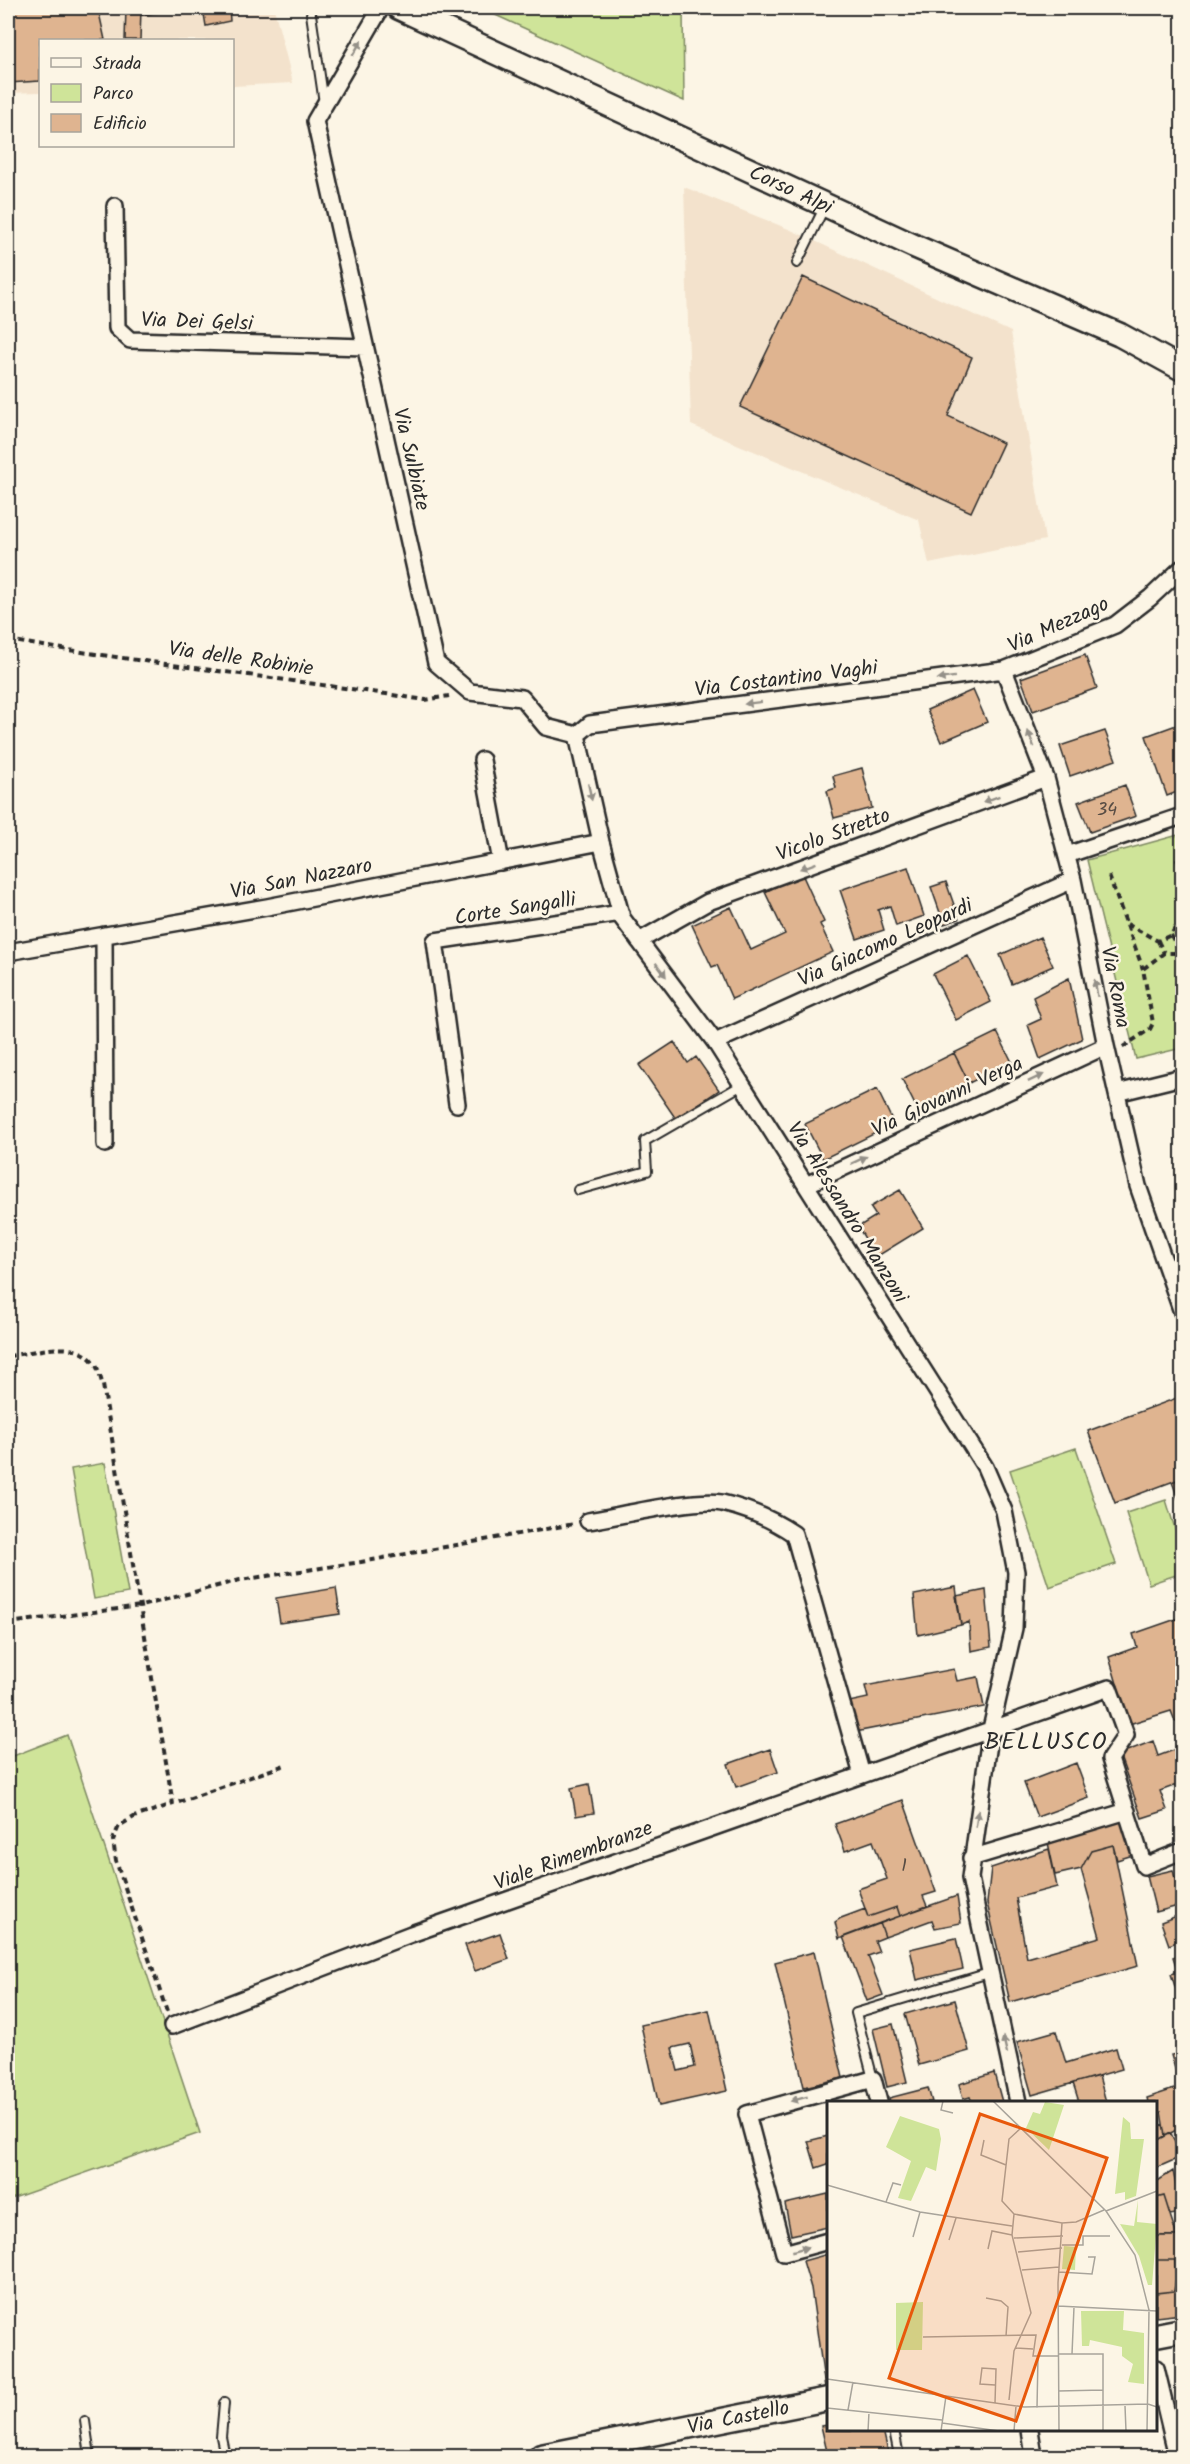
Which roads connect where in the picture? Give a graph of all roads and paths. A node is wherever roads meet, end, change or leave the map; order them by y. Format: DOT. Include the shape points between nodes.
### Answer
graph roads {
  1 [pos="381,8"];
  2 [pos="399,8"];
  3 [pos="311,14"];
  4 [pos="324,105"];
  5 [pos="825,205"];
  6 [pos="115,206"];
  7 [pos="797,263"];
  8 [pos="365,347"];
  9 [pos="1182,369"];
  10 [pos="1182,568"];
  11 [pos="8,640"];
  12 [pos="1004,670"];
  13 [pos="470,692"];
  14 [pos="577,735"];
  15 [pos="482,760"];
  16 [pos="1046,778"];
  17 [pos="1182,816"];
  18 [pos="601,842"];
  19 [pos="1066,855"];
  20 [pos="1178,858"];
  21 [pos="501,862"];
  22 [pos="1109,876"];
  23 [pos="1182,876"];
  24 [pos="1073,880"];
  25 [pos="621,914"];
  26 [pos="1182,916"];
  27 [pos="1126,923"];
  28 [pos="1171,934"];
  29 [pos="104,935"];
  30 [pos="639,941"];
  31 [pos="1158,941"];
  32 [pos="8,952"];
  33 [pos="1180,952"];
  34 [pos="1164,953"];
  35 [pos="1143,969"];
  36 [pos="715,1042"];
  37 [pos="1106,1046"];
  38 [pos="1124,1057"];
  39 [pos="1182,1077"];
  40 [pos="742,1084"];
  41 [pos="1117,1093"];
  42 [pos="457,1104"];
  43 [pos="105,1144"];
  44 [pos="806,1185"];
  45 [pos="578,1190"];
  46 [pos="1182,1312"];
  47 [pos="8,1356"];
  48 [pos="588,1521"];
  49 [pos="141,1606"];
  50 [pos="8,1623"];
  51 [pos="991,1729"];
  52 [pos="285,1765"];
  53 [pos="862,1775"];
  54 [pos="173,1804"];
  55 [pos="1127,1811"];
  56 [pos="1182,1851"];
  57 [pos="971,1858"];
  58 [pos="989,1973"];
  59 [pos="172,2026"];
  60 [pos="873,2079"];
  61 [pos="878,2101"];
  62 [pos="1018,2101"];
  63 [pos="827,2241"];
  64 [pos="1182,2331"];
  65 [pos="1157,2336"];
  66 [pos="1157,2376"];
  67 [pos="827,2399"];
  68 [pos="224,2403"];
  69 [pos="85,2421"];
  70 [pos="894,2431"];
  71 [pos="1030,2431"];
  72 [pos="90,2457"];
  73 [pos="225,2457"];
  74 [pos="541,2457"];
  75 [pos="899,2457"];
  76 [pos="1035,2457"];
  77 [pos="1177,2457"];
  4 -- 1 [label="street, Via Sulbiate, one-way"];
  2 -- 5 [label="main road, Corso Alpi"];
  3 -- 4 [label="lane, Via Sulbiate"];
  4 -- 8 [label="street, Via Sulbiate" via="315,121"];
  5 -- 7 [label="lane"];
  5 -- 9 [label="main road, Corso Alpi" via="1120,335"];
  6 -- 8 [label="street, Via Dei Gelsi" via="117,328 130,340"];
  8 -- 13 [label="street, Via Sulbiate" via="436,663"];
  10 -- 12 [label="street, Via Mezzago" via="1115,625"];
  11 -- 13 [label="path, Via delle Robinie" via="425,700"];
  12 -- 14 [label="street, Via Costantino Vaghi, one-way" via="590,724"];
  16 -- 12 [label="street, Via Roma, one-way"];
  13 -- 14 [label="street" via="522,698 546,727"];
  14 -- 18 [label="street, Via Alessandro Manzoni, one-way"];
  15 -- 21 [label="street"];
  16 -- 19 [label="street, Via Roma"];
  16 -- 30 [label="street, Vicolo Stretto, one-way" via="708,902"];
  17 -- 19 [label="street"];
  18 -- 21 [label="street, Via San Nazzaro"];
  18 -- 25 [label="street, Via Alessandro Manzoni"];
  19 -- 24 [label="street, Via Roma"];
  20 -- 23 [label="path"];
  21 -- 29 [label="street, Via San Nazzaro"];
  22 -- 27 [label="path"];
  24 -- 36 [label="street, Via Giacomo Leopardi"];
  37 -- 24 [label="street, Via Roma, one-way"];
  25 -- 30 [label="street, Via Alessandro Manzoni"];
  25 -- 42 [label="street, Corte Sangalli" via="435,941"];
  26 -- 28 [label="path"];
  27 -- 31 [label="path"];
  27 -- 35 [label="path"];
  28 -- 31 [label="path"];
  28 -- 33 [label="path"];
  29 -- 32 [label="street, Via San Nazzaro"];
  29 -- 43 [label="street"];
  30 -- 36 [label="street, Via Alessandro Manzoni, one-way"];
  31 -- 34 [label="path"];
  33 -- 34 [label="path"];
  34 -- 35 [label="path"];
  35 -- 38 [label="path" via="1153,1023 1123,1046"];
  36 -- 40 [label="street, Via Alessandro Manzoni"];
  37 -- 41 [label="street, Via Roma"];
  44 -- 37 [label="street, Via Giovanni Verga, one-way"];
  39 -- 41 [label="street"];
  40 -- 44 [label="street, Via Alessandro Manzoni"];
  40 -- 45 [label="lane" via="645,1141 647,1172"];
  41 -- 46 [label="street, Via Roma" via="1138,1186"];
  44 -- 51 [label="street, Via Alessandro Manzoni" via="985,1467 1004,1511 1016,1572 1014,1628"];
  47 -- 49 [label="path" via="63,1348 78,1350 94,1362 103,1385"];
  48 -- 49 [label="path" via="240,1581"];
  48 -- 53 [label="street" via="720,1503 770,1518 794,1534"];
  49 -- 50 [label="path"];
  49 -- 54 [label="path"];
  51 -- 53 [label="street, Viale Rimembranze"];
  51 -- 55 [label="street, Viale Rimembranze" via="1109,1688 1126,1735 1110,1759"];
  57 -- 51 [label="street, Via Alessandro Manzoni, one-way"];
  52 -- 54 [label="path"];
  53 -- 59 [label="street, Viale Rimembranze" via="411,1934"];
  54 -- 59 [label="path" via="118,1826 113,1840 116,1862"];
  55 -- 56 [label="street" via="1144,1866"];
  55 -- 57 [label="street"];
  57 -- 58 [label="street, Via Alessandro Manzoni" via="970,1878"];
  58 -- 60 [label="lane" via="856,2013"];
  62 -- 58 [label="street, Via Alessandro Manzoni, one-way"];
  60 -- 61 [label="street"];
  60 -- 63 [label="street, one-way" via="747,2114 783,2253"];
  64 -- 65 [label="main road"];
  66 -- 77 [label="street"];
  67 -- 74 [label="main road, Via Castello"];
  68 -- 73 [label="lane" via="221,2437"];
  69 -- 72 [label="lane"];
  70 -- 75 [label="lane"];
  71 -- 76 [label="street"];
}
